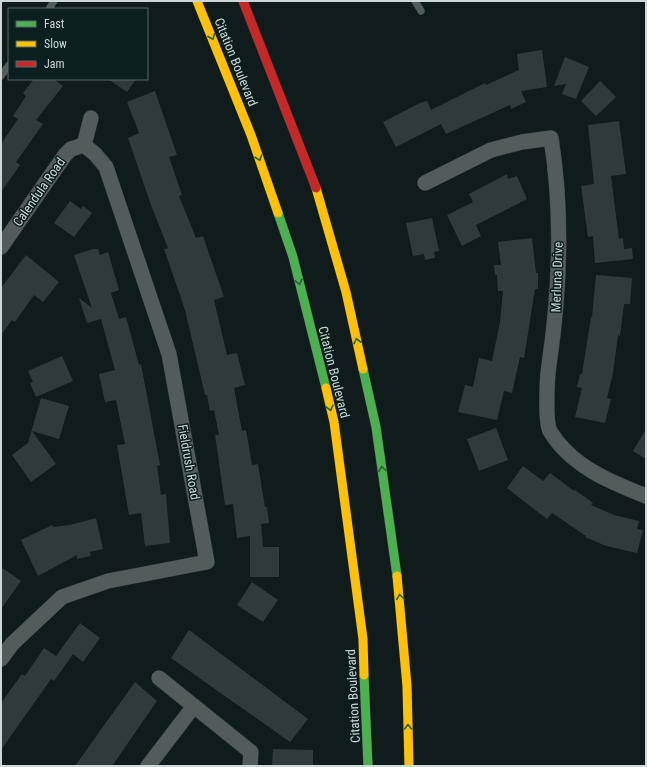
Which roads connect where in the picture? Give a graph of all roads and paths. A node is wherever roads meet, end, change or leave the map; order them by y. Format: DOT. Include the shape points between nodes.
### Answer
graph roads {
  1 [pos="197,1"];
  2 [pos="244,1"];
  3 [pos="415,1"];
  4 [pos="421,11"];
  5 [pos="8,66"];
  6 [pos="1,76"];
  7 [pos="90,118"];
  8 [pos="84,145"];
  9 [pos="426,183"];
  10 [pos="1,247"];
  11 [pos="646,496"];
  12 [pos="7,640"];
  13 [pos="1,659"];
  14 [pos="159,678"];
  15 [pos="194,706"];
  16 [pos="148,766"];
  17 [pos="250,766"];
  18 [pos="368,766"];
  19 [pos="409,766"];
  1 -- 18 [label="main road, Citation Boulevard, one-way" via="251,135 293,257 334,422 363,638"];
  19 -- 2 [label="main road, one-way" via="407,686 400,598 374,420 346,292 313,176"];
  3 -- 4 [label="lane"];
  5 -- 6 [label="lane"];
  7 -- 8 [label="street"];
  8 -- 10 [label="street, Calendula Road" via="71,149 65,155"];
  8 -- 12 [label="street, Fieldrush Road" via="106,167 169,354 207,562 108,582 62,597"];
  9 -- 11 [label="street, Merluna Drive" via="491,150 551,138 556,171 558,274 555,323 546,382 549,430 571,456 604,479"];
  12 -- 13 [label="street, Fieldrush Road"];
  14 -- 15 [label="street"];
  15 -- 16 [label="street"];
  15 -- 17 [label="street" via="251,752"];
}
